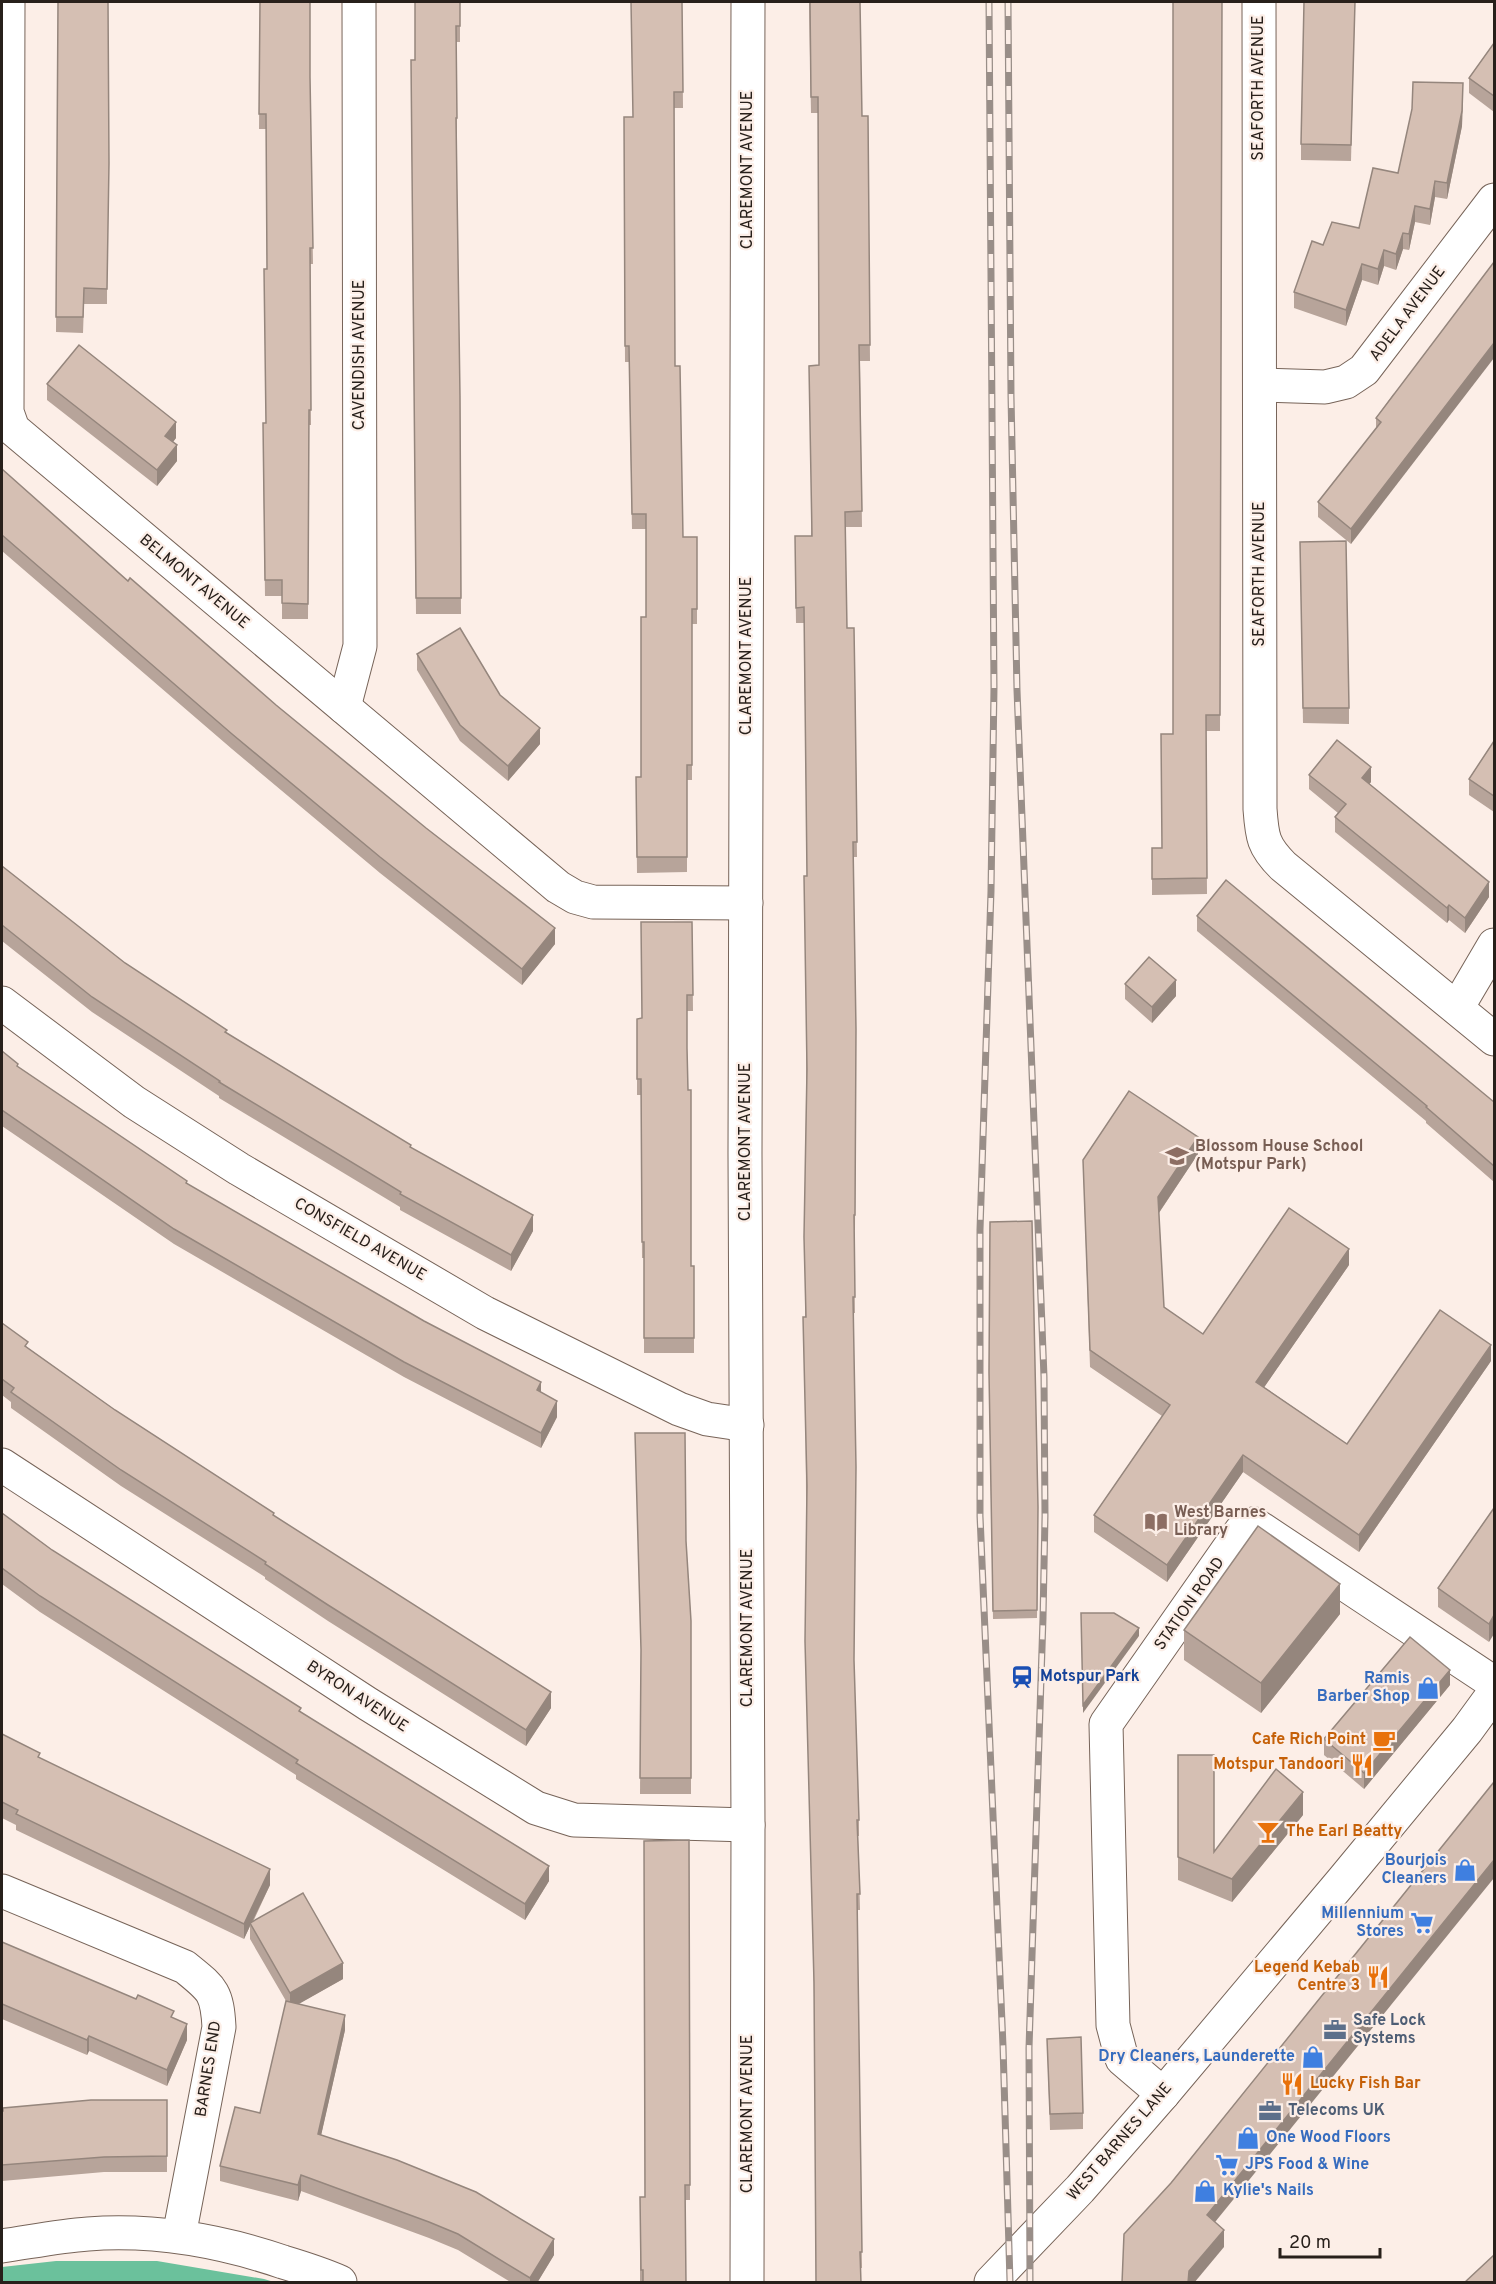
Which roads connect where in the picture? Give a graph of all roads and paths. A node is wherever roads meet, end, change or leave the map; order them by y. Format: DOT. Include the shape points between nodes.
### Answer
graph roads {
  1 [pos="8,2"];
  2 [pos="359,2"];
  3 [pos="748,2"];
  4 [pos="1259,2"];
  5 [pos="1494,200"];
  6 [pos="4,355"];
  7 [pos="1261,385"];
  8 [pos="344,707"];
  9 [pos="746,903"];
  10 [pos="1494,945"];
  11 [pos="2,1003"];
  12 [pos="1456,1008"];
  13 [pos="1494,1039"];
  14 [pos="747,1425"];
  15 [pos="2,1465"];
  16 [pos="1494,1683"];
  17 [pos="1494,1693"];
  18 [pos="748,1825"];
  19 [pos="2,1891"];
  20 [pos="1163,2094"];
  21 [pos="179,2236"];
  22 [pos="2,2246"];
  23 [pos="340,2283"];
  24 [pos="747,2283"];
  25 [pos="992,2283"];
  1 -- 6 [label="street, BELMONT AVENUE"];
  2 -- 8 [label="street, CAVENDISH AVENUE" via="360,646"];
  3 -- 9 [label="street, CLAREMONT AVENUE"];
  4 -- 7 [label="street, SEAFORTH AVENUE"];
  5 -- 7 [label="street, ADELA AVENUE" via="1364,370 1346,382 1325,387"];
  6 -- 8 [label="street, BELMONT AVENUE" via="7,412 13,429"];
  7 -- 12 [label="street, SEAFORTH AVENUE" via="1260,808 1268,851"];
  8 -- 9 [label="street, BELMONT AVENUE" via="558,887 575,897 592,902"];
  9 -- 14 [label="street, CLAREMONT AVENUE"];
  10 -- 12 [label="street"];
  11 -- 14 [label="street, CONSFIELD AVENUE" via="134,1102 249,1175 485,1313 680,1409 707,1419"];
  12 -- 13 [label="street, SEAFORTH AVENUE"];
  14 -- 18 [label="street, CLAREMONT AVENUE"];
  15 -- 18 [label="street, BYRON AVENUE" via="368,1704 536,1808 574,1820"];
  16 -- 20 [label="street, STATION ROAD" via="1254,1524 1241,1531 1106,1724 1113,2025 1122,2059"];
  17 -- 20 [label="street, WEST BARNES LANE"];
  18 -- 24 [label="street, CLAREMONT AVENUE"];
  19 -- 21 [label="street, BARNES END" via="185,1967 206,1984 217,2001 219,2027"];
  20 -- 25 [label="street, WEST BARNES LANE"];
  21 -- 22 [label="street" via="88,2234"];
  21 -- 23 [label="street" via="246,2250"];
}
